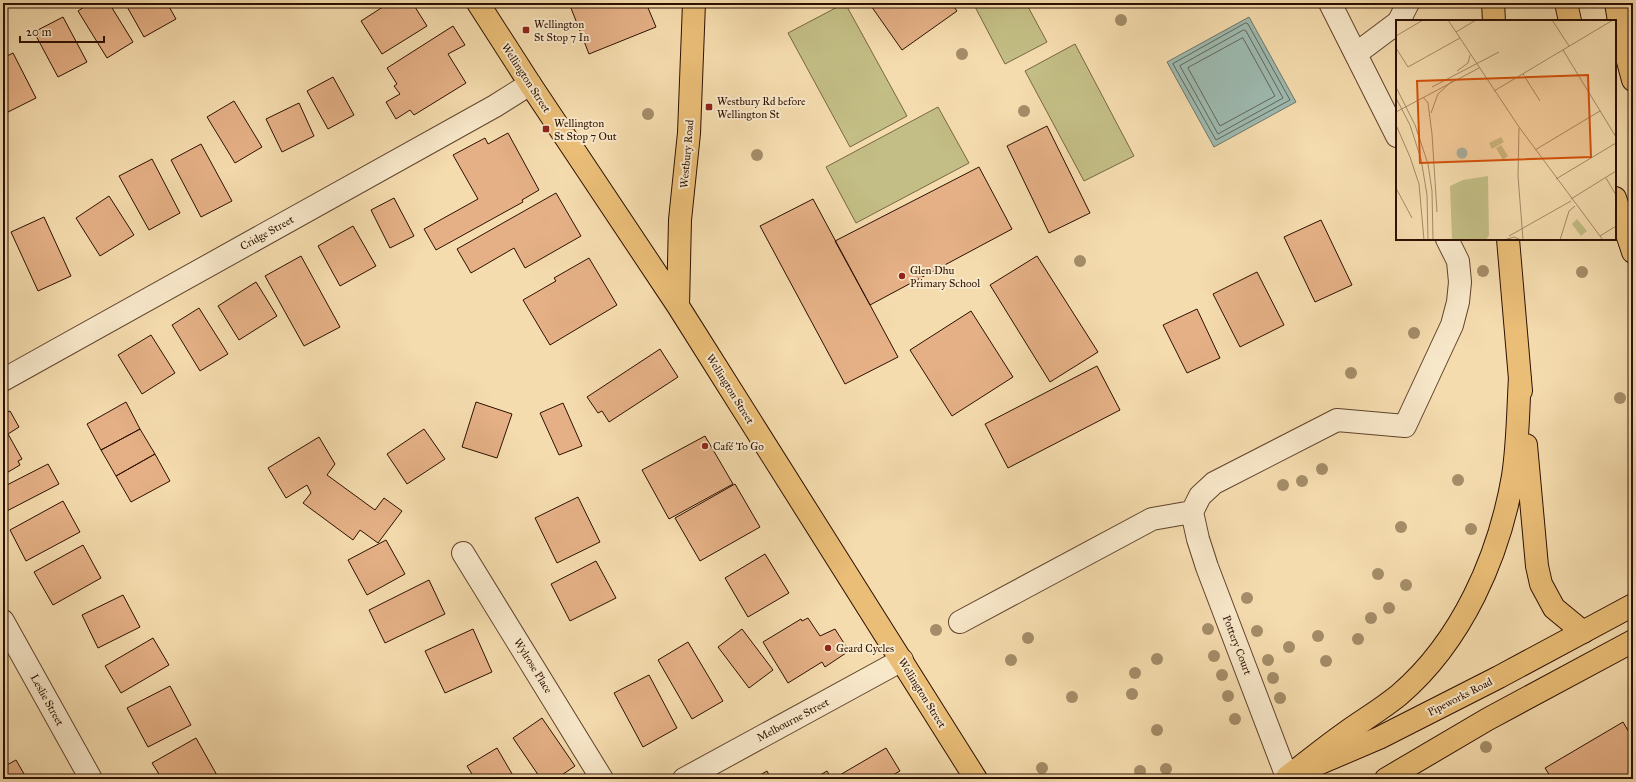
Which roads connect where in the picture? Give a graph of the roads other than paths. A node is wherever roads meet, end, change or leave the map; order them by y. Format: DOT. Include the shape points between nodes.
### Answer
graph roads {
  1 [pos="478,3"];
  2 [pos="694,3"];
  3 [pos="1330,3"];
  4 [pos="1408,3"];
  5 [pos="1493,3"];
  6 [pos="1566,3"];
  7 [pos="1616,3"];
  8 [pos="1399,20"];
  9 [pos="1494,20"];
  10 [pos="1570,20"];
  11 [pos="1396,24"];
  12 [pos="1357,53"];
  13 [pos="1633,80"];
  14 [pos="530,84"];
  15 [pos="1396,134"];
  16 [pos="1616,201"];
  17 [pos="1448,240"];
  18 [pos="1508,240"];
  19 [pos="1633,252"];
  20 [pos="678,306"];
  21 [pos="1520,377"];
  22 [pos="3,380"];
  23 [pos="1192,512"];
  24 [pos="463,553"];
  25 [pos="1633,605"];
  26 [pos="3,621"];
  27 [pos="960,622"];
  28 [pos="1633,623"];
  29 [pos="1583,632"];
  30 [pos="1633,642"];
  31 [pos="902,660"];
  32 [pos="1286,778"];
  33 [pos="91,779"];
  34 [pos="602,779"];
  35 [pos="684,779"];
  36 [pos="976,779"];
  37 [pos="1386,779"];
  1 -- 14 [label="main road, Wellington Street"];
  2 -- 20 [label="main road, Westbury Road" via="689,133 680,220"];
  3 -- 12 [label="street"];
  4 -- 8 [label="street"];
  5 -- 9 [label="main road"];
  6 -- 10 [label="main road"];
  7 -- 13 [label="main road"];
  11 -- 12 [label="street"];
  12 -- 15 [label="street"];
  14 -- 20 [label="main road, Wellington Street"];
  14 -- 22 [label="street, Cridge Street" via="495,106"];
  16 -- 19 [label="main road"];
  17 -- 23 [label="street" via="1458,261 1458,302 1452,325 1405,426 1337,420 1214,483 1200,496"];
  18 -- 21 [label="main road"];
  20 -- 31 [label="main road, Wellington Street"];
  21 -- 29 [label="main road" via="1537,566 1541,584 1554,608"];
  21 -- 32 [label="main road" via="1516,454 1506,514 1465,614 1419,676 1372,715"];
  23 -- 27 [label="street" via="1152,519"];
  23 -- 32 [label="street, Pottery Court" via="1207,567"];
  24 -- 34 [label="street, Wylrose Place"];
  25 -- 29 [label="main road, Pipeworks Road"];
  26 -- 33 [label="street, Leslie Street"];
  28 -- 29 [label="main road" via="1599,635"];
  29 -- 32 [label="main road, Pipeworks Road" via="1379,738"];
  30 -- 37 [label="main road" via="1488,719"];
  31 -- 35 [label="street, Melbourne Street"];
  31 -- 36 [label="main road, Wellington Street"];
}
